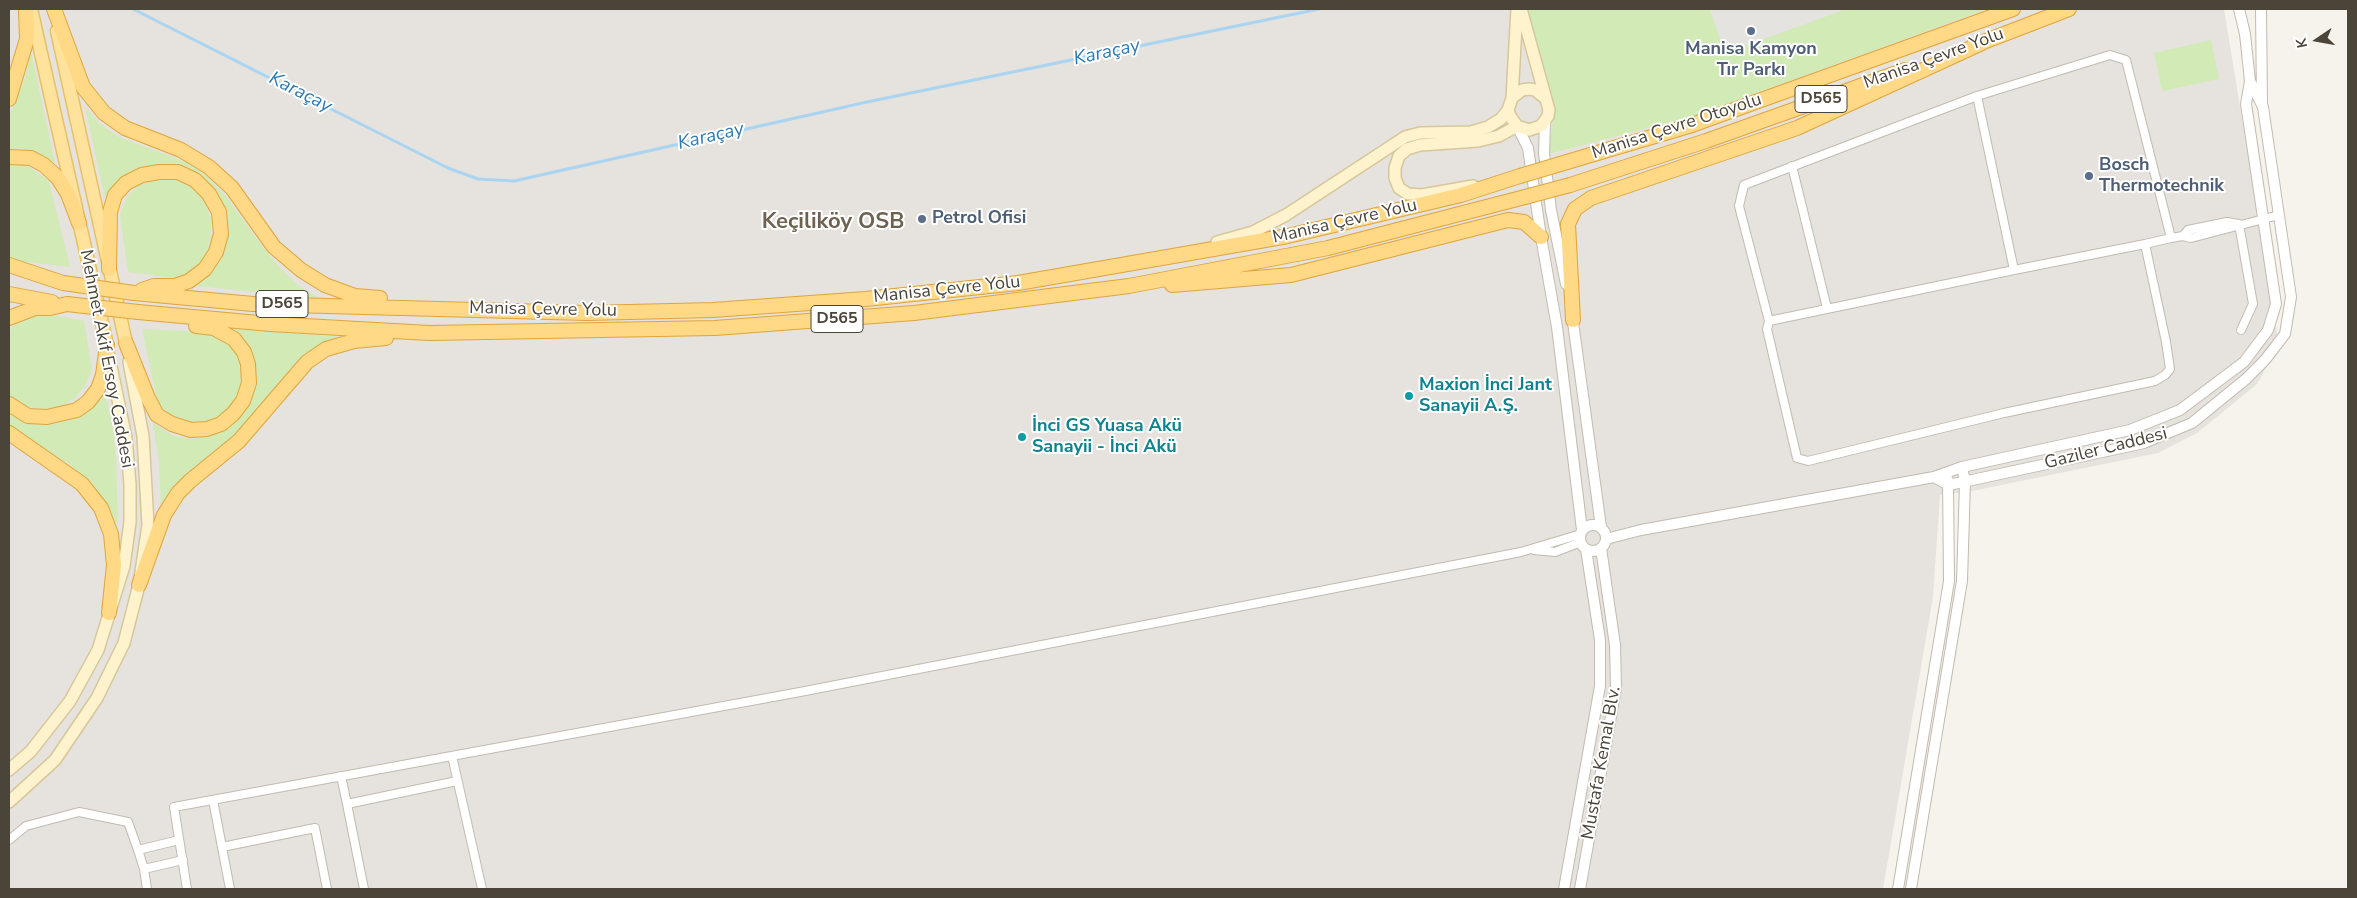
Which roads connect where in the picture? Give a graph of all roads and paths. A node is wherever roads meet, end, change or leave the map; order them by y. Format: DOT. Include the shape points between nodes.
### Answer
graph roads {
  1 [pos="26,9"];
  2 [pos="31,9"];
  3 [pos="53,9"];
  4 [pos="1517,9"];
  5 [pos="1521,9"];
  6 [pos="2013,9"];
  7 [pos="2069,9"];
  8 [pos="2239,9"];
  9 [pos="2261,9"];
  10 [pos="1982,43"];
  11 [pos="2250,81"];
  12 [pos="1977,96"];
  13 [pos="1512,98"];
  14 [pos="1545,98"];
  15 [pos="9,99"];
  16 [pos="2262,107"];
  17 [pos="1508,110"];
  18 [pos="1545,122"];
  19 [pos="1517,126"];
  20 [pos="9,157"];
  21 [pos="1567,162"];
  22 [pos="1792,166"];
  23 [pos="1500,182"];
  24 [pos="2279,215"];
  25 [pos="2263,218"];
  26 [pos="79,223"];
  27 [pos="2240,224"];
  28 [pos="1540,237"];
  29 [pos="2171,238"];
  30 [pos="2145,244"];
  31 [pos="1132,262"];
  32 [pos="9,265"];
  33 [pos="109,269"];
  34 [pos="2014,270"];
  35 [pos="9,275"];
  36 [pos="63,283"];
  37 [pos="1129,286"];
  38 [pos="134,293"];
  39 [pos="9,294"];
  40 [pos="67,304"];
  41 [pos="430,307"];
  42 [pos="1828,308"];
  43 [pos="138,312"];
  44 [pos="9,318"];
  45 [pos="1573,320"];
  46 [pos="1769,321"];
  47 [pos="2241,330"];
  48 [pos="429,333"];
  49 [pos="126,343"];
  50 [pos="107,345"];
  51 [pos="9,404"];
  52 [pos="9,432"];
  53 [pos="1962,466"];
  54 [pos="1947,472"];
  55 [pos="1934,477"];
  56 [pos="1965,482"];
  57 [pos="1949,486"];
  58 [pos="1603,536"];
  59 [pos="1583,539"];
  60 [pos="140,585"];
  61 [pos="109,613"];
  62 [pos="452,756"];
  63 [pos="9,770"];
  64 [pos="341,776"];
  65 [pos="457,781"];
  66 [pos="213,800"];
  67 [pos="9,802"];
  68 [pos="347,804"];
  69 [pos="9,840"];
  70 [pos="179,840"];
  71 [pos="222,847"];
  72 [pos="138,850"];
  73 [pos="183,860"];
  74 [pos="144,869"];
  75 [pos="147,889"];
  76 [pos="188,889"];
  77 [pos="230,889"];
  78 [pos="327,889"];
  79 [pos="364,889"];
  80 [pos="482,889"];
  81 [pos="1564,889"];
  82 [pos="1580,889"];
  83 [pos="1898,889"];
  84 [pos="1911,889"];
  1 -- 15 [label="highway" via="27,40"];
  2 -- 26 [label="main road, Mehmet Akif Ersoy Caddesi"];
  3 -- 33 [label="main road, Mehmet Akif Ersoy Caddesi"];
  3 -- 41 [label="highway" via="83,87 104,113 125,128 181,150 209,167 232,188 274,247 301,270 326,285 355,296 396,299"];
  4 -- 13 [label="main road"];
  5 -- 14 [label="main road"];
  6 -- 21 [label="highway, Manisa Çevre Otoyolu / D565" via="1692,125"];
  7 -- 10 [label="highway, Manisa Çevre Yolu / D565"];
  8 -- 11 [label="street, Gaziler Caddesi"];
  9 -- 16 [label="street"];
  10 -- 37 [label="highway, Manisa Çevre Yolu / D565, bridge" via="1706,141 1570,185 1328,248"];
  10 -- 45 [label="highway" via="1797,128 1591,198 1576,209 1568,224"];
  11 -- 16 [label="street, Gaziler Caddesi"];
  11 -- 25 [label="street, Gaziler Caddesi" via="2246,104"];
  12 -- 22 [label="street"];
  12 -- 29 [label="street" via="2110,54 2126,60"];
  12 -- 34 [label="street"];
  13 -- 14 [label="main road" via="1528,89"];
  13 -- 17 [label="main road"];
  14 -- 18 [label="main road" via="1549,110"];
  16 -- 24 [label="street, Gaziler Caddesi"];
  17 -- 19 [label="main road"];
  17 -- 31 [label="main road" via="1488,128 1405,137 1286,215 1253,232"];
  18 -- 19 [label="main road" via="1529,130"];
  18 -- 45 [label="street, Mustafa Kemal Blv." via="1544,153 1551,210"];
  19 -- 23 [label="main road" via="1499,136 1478,141 1420,145 1407,149 1399,156 1395,168 1399,188 1408,194 1422,195"];
  19 -- 28 [label="street, Mustafa Kemal Blv." via="1528,148"];
  20 -- 26 [label="highway" via="31,158 44,164 68,194"];
  21 -- 23 [label="highway, Manisa Çevre Yolu / D565, bridge"];
  22 -- 42 [label="street"];
  22 -- 46 [label="street" via="1744,185 1739,206"];
  23 -- 31 [label="highway, Manisa Çevre Yolu / D565" via="1460,195 1288,236"];
  24 -- 25 [label="street"];
  24 -- 56 [label="street, Gaziler Caddesi" via="2291,296 2285,334 2246,379 2192,423 2144,443"];
  25 -- 27 [label="street"];
  25 -- 53 [label="street, Gaziler Caddesi" via="2276,304 2268,330 2244,362 2180,410 2154,422"];
  26 -- 50 [label="main road, Mehmet Akif Ersoy Caddesi"];
  27 -- 29 [label="street" via="2191,238"];
  27 -- 47 [label="street" via="2253,304"];
  28 -- 37 [label="highway" via="1524,222 1508,220 1291,275"];
  28 -- 59 [label="street, Mustafa Kemal Blv." via="1557,327"];
  29 -- 30 [label="street"];
  30 -- 34 [label="street"];
  30 -- 46 [label="street" via="2166,342 2170,370 2165,376 2155,381 2004,413 1808,461 1797,458 1790,435 1767,329"];
  31 -- 41 [label="highway, Manisa Çevre Yolu / D565" via="1018,283 866,299 713,310 587,313"];
  32 -- 36 [label="highway"];
  33 -- 38 [label="highway" via="110,212 116,195 126,183 142,175 159,172 178,172 195,180 209,194 219,212 221,234 216,252 205,269 189,282 154,286"];
  33 -- 49 [label="main road, Mehmet Akif Ersoy Caddesi"];
  34 -- 42 [label="street"];
  35 -- 36 [label="highway, D565"];
  36 -- 38 [label="highway, D565, bridge"];
  37 -- 48 [label="highway, Manisa Çevre Yolu / D565" via="914,313 715,328"];
  38 -- 41 [label="highway, Manisa Çevre Yolu / D565" via="253,304"];
  39 -- 40 [label="highway, D565"];
  40 -- 43 [label="highway, D565, bridge"];
  40 -- 44 [label="highway" via="35,308"];
  42 -- 46 [label="street"];
  43 -- 48 [label="highway, Manisa Çevre Yolu / D565"];
  43 -- 49 [label="highway" via="160,321 214,328 234,340 244,352 248,364 249,383 243,401 227,419 207,429 191,430 172,424 157,415"];
  45 -- 58 [label="street, Mustafa Kemal Blv."];
  48 -- 60 [label="highway" via="354,340 326,349 308,362 239,442 178,493 164,515"];
  49 -- 60 [label="main road" via="143,436 147,481 148,525"];
  50 -- 51 [label="highway" via="98,389 76,410 47,417 28,416"];
  50 -- 61 [label="main road, Mehmet Akif Ersoy Caddesi" via="126,438 130,484 130,522 124,566"];
  52 -- 61 [label="highway" via="82,484 101,508 111,534 114,565"];
  53 -- 54 [label="street, Gaziler Caddesi"];
  53 -- 56 [label="street"];
  54 -- 55 [label="street, Gaziler Caddesi"];
  54 -- 57 [label="street"];
  55 -- 57 [label="street"];
  55 -- 58 [label="street, Gaziler Caddesi"];
  56 -- 57 [label="street, Gaziler Caddesi"];
  56 -- 84 [label="street" via="1962,582"];
  57 -- 83 [label="street" via="1949,581"];
  58 -- 59 [label="street" via="1595,550"];
  58 -- 59 [label="street" via="1589,525"];
  58 -- 82 [label="street, Mustafa Kemal Blv." via="1615,645 1616,688"];
  59 -- 62 [label="street" via="1552,541 1532,550"];
  59 -- 81 [label="street, Mustafa Kemal Blv." via="1600,640 1600,686"];
  60 -- 67 [label="main road" via="124,643 96,698 55,760"];
  61 -- 63 [label="main road, Mehmet Akif Ersoy Caddesi" via="98,650 70,701 31,750"];
  62 -- 64 [label="street"];
  62 -- 65 [label="street"];
  64 -- 66 [label="street"];
  64 -- 68 [label="street"];
  65 -- 68 [label="street"];
  65 -- 80 [label="street"];
  66 -- 70 [label="street" via="174,807"];
  66 -- 71 [label="street"];
  68 -- 79 [label="street"];
  69 -- 72 [label="street" via="26,826 78,812 128,822"];
  70 -- 72 [label="street"];
  70 -- 73 [label="street"];
  71 -- 77 [label="street"];
  71 -- 78 [label="street" via="315,828"];
  72 -- 74 [label="street"];
  73 -- 74 [label="street"];
  73 -- 76 [label="street"];
  74 -- 75 [label="street"];
}
